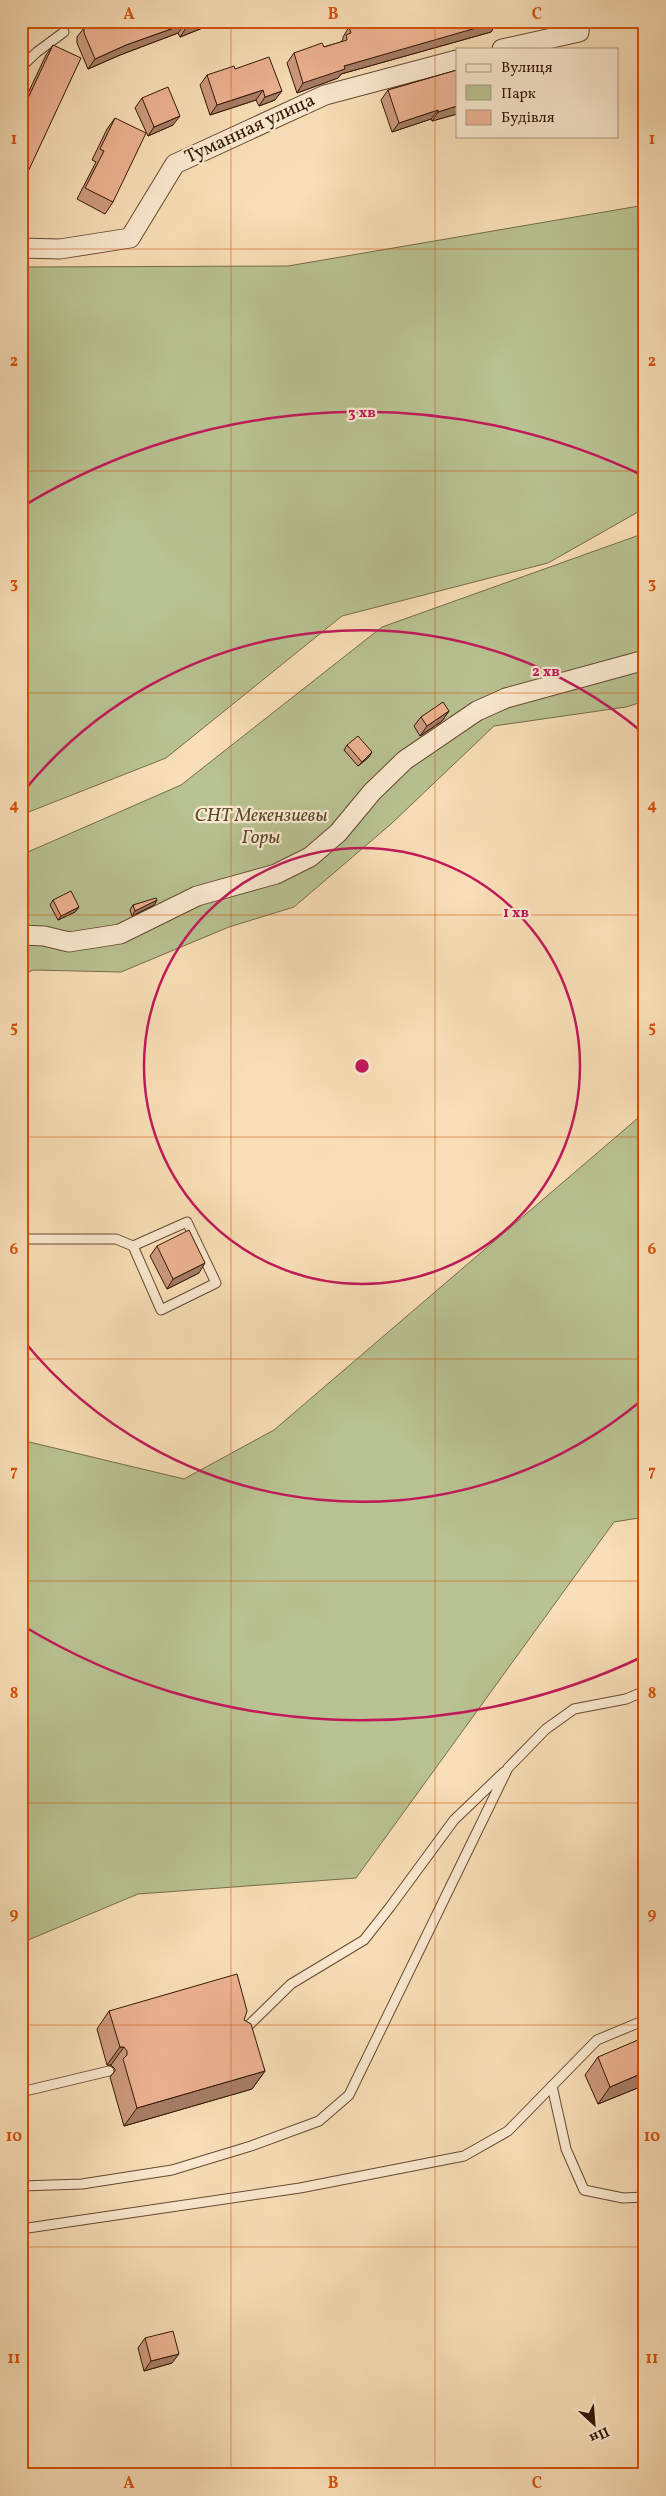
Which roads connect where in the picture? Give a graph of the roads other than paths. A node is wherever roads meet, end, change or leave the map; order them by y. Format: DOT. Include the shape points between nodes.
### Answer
graph roads {
  1 [pos="580,26"];
  2 [pos="64,32"];
  3 [pos="505,48"];
  4 [pos="456,60"];
  5 [pos="21,67"];
  6 [pos="21,248"];
  7 [pos="645,660"];
  8 [pos="21,935"];
  9 [pos="21,1239"];
  10 [pos="133,1246"];
  11 [pos="645,1690"];
  12 [pos="508,1768"];
  13 [pos="645,2020"];
  14 [pos="237,2036"];
  15 [pos="109,2071"];
  16 [pos="552,2086"];
  17 [pos="21,2092"];
  18 [pos="21,2186"];
  19 [pos="645,2197"];
  20 [pos="21,2229"];
  1 -- 3 [label="street"];
  2 -- 5 [label="lane"];
  4 -- 6 [label="street, Туманная улица" via="324,94 175,164 130,238 60,249"];
  7 -- 8 [label="street" via="506,698 477,711 405,760 372,792 338,833 310,857 276,874 196,896 120,934 69,942"];
  9 -- 10 [label="lane" via="116,1239"];
  10 -- 10 [label="lane" via="187,1222 216,1283 162,1310"];
  11 -- 12 [label="lane" via="626,1699 574,1709 546,1729"];
  12 -- 14 [label="lane" via="454,1820 364,1940 291,1984"];
  12 -- 18 [label="lane" via="350,2095 319,2121 172,2170 82,2184"];
  13 -- 16 [label="lane" via="596,2040"];
  15 -- 17 [label="lane"];
  16 -- 19 [label="lane" via="566,2150 584,2190 623,2198"];
  16 -- 20 [label="lane" via="508,2131 464,2156 300,2188"];
}
